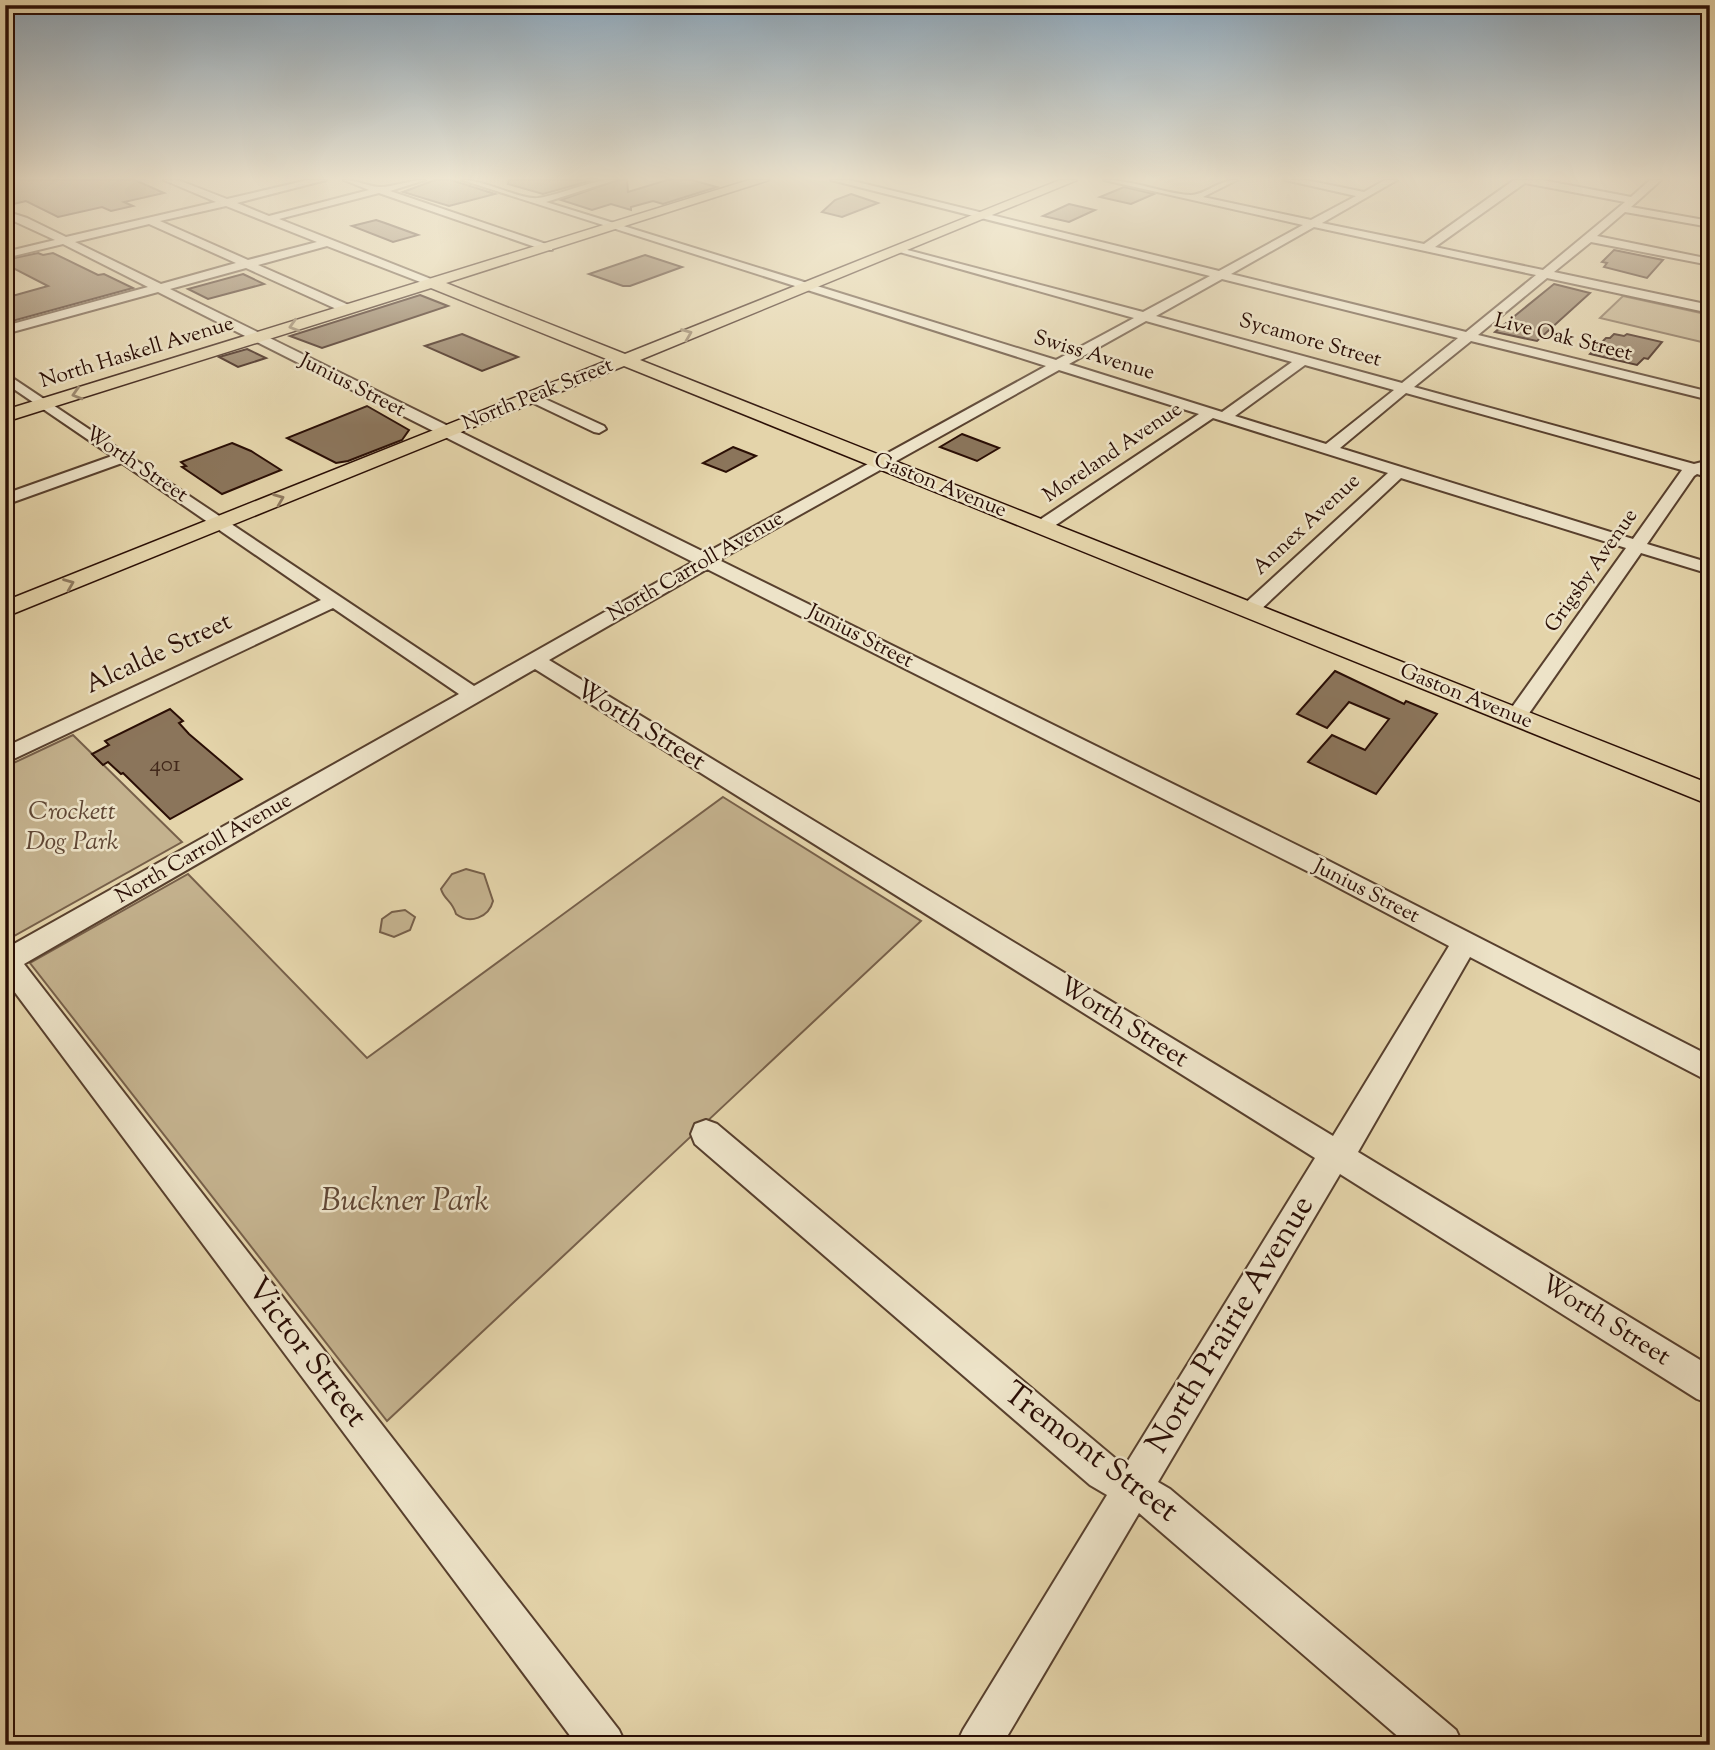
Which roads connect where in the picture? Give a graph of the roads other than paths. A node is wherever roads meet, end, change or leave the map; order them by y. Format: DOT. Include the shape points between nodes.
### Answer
graph roads {
  1 [pos="108,262"];
  2 [pos="242,262"];
  3 [pos="256,262"];
  4 [pos="378,262"];
  5 [pos="503,262"];
  6 [pos="726,262"];
  7 [pos="868,262"];
  8 [pos="945,262"];
  9 [pos="1164,262"];
  10 [pos="1244,262"];
  11 [pos="1485,262"];
  12 [pos="1559,262"];
  13 [pos="247,264"];
  14 [pos="1544,274"];
  15 [pos="1219,275"];
  16 [pos="432,283"];
  17 [pos="161,287"];
  18 [pos="805,287"];
  19 [pos="347,309"];
  20 [pos="1710,309"];
  21 [pos="1144,317"];
  22 [pos="5,330"];
  23 [pos="1468,336"];
  24 [pos="256,337"];
  25 [pos="624,360"];
  26 [pos="1302,361"];
  27 [pos="1056,366"];
  28 [pos="5,376"];
  29 [pos="1404,389"];
  30 [pos="1710,396"];
  31 [pos="532,397"];
  32 [pos="45,404"];
  33 [pos="5,416"];
  34 [pos="1216,416"];
  35 [pos="599,429"];
  36 [pos="445,432"];
  37 [pos="1327,451"];
  38 [pos="1710,455"];
  39 [pos="124,457"];
  40 [pos="879,462"];
  41 [pos="1703,471"];
  42 [pos="1396,473"];
  43 [pos="5,500"];
  44 [pos="221,523"];
  45 [pos="1041,527"];
  46 [pos="1637,547"];
  47 [pos="707,561"];
  48 [pos="1710,569"];
  49 [pos="335,600"];
  50 [pos="5,610"];
  51 [pos="1249,610"];
  52 [pos="535,660"];
  53 [pos="474,695"];
  54 [pos="1516,717"];
  55 [pos="5,756"];
  56 [pos="1710,795"];
  57 [pos="1465,943"];
  58 [pos="6,962"];
  59 [pos="1710,1070"];
  60 [pos="706,1134"];
  61 [pos="1336,1154"];
  62 [pos="1710,1386"];
  63 [pos="1132,1488"];
  64 [pos="604,1745"];
  65 [pos="978,1745"];
  66 [pos="1441,1745"];
  1 -- 17 [label="street, Junius Street"];
  2 -- 13 [label="street"];
  3 -- 13 [label="street"];
  4 -- 16 [label="street, Gaston Avenue"];
  5 -- 16 [label="main road, North Haskell Avenue"];
  6 -- 18 [label="street, Swiss Avenue"];
  7 -- 18 [label="main road, North Peak Street"];
  8 -- 21 [label="street, Sycamore Street"];
  9 -- 15 [label="street, Live Oak Street"];
  10 -- 15 [label="street, North Carroll Avenue"];
  11 -- 14 [label="street"];
  12 -- 14 [label="street, Annex Avenue"];
  13 -- 17 [label="street"];
  13 -- 19 [label="street"];
  14 -- 20 [label="street"];
  14 -- 23 [label="street, Annex Avenue"];
  15 -- 21 [label="street, North Carroll Avenue"];
  15 -- 23 [label="street, Live Oak Street"];
  16 -- 19 [label="main road, North Haskell Avenue"];
  16 -- 25 [label="main road, Gaston Avenue"];
  17 -- 22 [label="street"];
  17 -- 24 [label="street, Junius Street"];
  25 -- 18 [label="main road, North Peak Street, one-way"];
  18 -- 27 [label="street, Swiss Avenue"];
  19 -- 24 [label="main road, North Haskell Avenue, one-way"];
  21 -- 26 [label="street, Sycamore Street"];
  21 -- 27 [label="street, North Carroll Avenue"];
  23 -- 29 [label="street, Annex Avenue"];
  23 -- 30 [label="street, Live Oak Street"];
  24 -- 32 [label="main road, North Haskell Avenue, one-way"];
  24 -- 36 [label="street, Junius Street"];
  25 -- 31 [label="main road, North Peak Street"];
  25 -- 40 [label="main road, Gaston Avenue"];
  26 -- 29 [label="street, Sycamore Street"];
  26 -- 34 [label="street, Moreland Avenue"];
  27 -- 34 [label="street, Swiss Avenue"];
  27 -- 40 [label="street, North Carroll Avenue"];
  28 -- 32 [label="street, Worth Street"];
  29 -- 37 [label="street, Annex Avenue"];
  29 -- 41 [label="street, Sycamore Street"];
  31 -- 35 [label="street"];
  31 -- 36 [label="main road, North Peak Street"];
  32 -- 33 [label="main road, North Haskell Avenue"];
  32 -- 39 [label="street, Worth Street"];
  34 -- 37 [label="street, Swiss Avenue"];
  34 -- 45 [label="street, Moreland Avenue"];
  44 -- 36 [label="main road, North Peak Street, one-way"];
  36 -- 47 [label="street, Junius Street"];
  37 -- 42 [label="street, Swiss Avenue"];
  38 -- 41 [label="street, Grigsby Avenue"];
  39 -- 43 [label="street"];
  39 -- 44 [label="street, Worth Street"];
  40 -- 45 [label="main road, Gaston Avenue"];
  40 -- 47 [label="street, North Carroll Avenue"];
  41 -- 46 [label="street, Grigsby Avenue" via="1688,473"];
  42 -- 46 [label="street, Swiss Avenue"];
  42 -- 51 [label="street, Annex Avenue"];
  44 -- 49 [label="street, Worth Street"];
  50 -- 44 [label="main road, North Peak Street, one-way"];
  45 -- 51 [label="main road, Gaston Avenue"];
  46 -- 48 [label="street, Swiss Avenue"];
  46 -- 54 [label="street, Grigsby Avenue"];
  47 -- 52 [label="street, North Carroll Avenue"];
  47 -- 57 [label="street, Junius Street"];
  49 -- 53 [label="street, Worth Street"];
  49 -- 55 [label="street, Alcalde Street"];
  51 -- 54 [label="main road, Gaston Avenue"];
  52 -- 53 [label="street, North Carroll Avenue"];
  52 -- 61 [label="street, Worth Street"];
  53 -- 58 [label="street, North Carroll Avenue"];
  54 -- 56 [label="main road, Gaston Avenue"];
  57 -- 59 [label="street, Junius Street"];
  57 -- 61 [label="street, North Prairie Avenue" via="1353,1134"];
  58 -- 64 [label="street, Victor Street"];
  60 -- 63 [label="street, Tremont Street" via="1103,1472"];
  61 -- 62 [label="street, Worth Street"];
  61 -- 63 [label="street, North Prairie Avenue"];
  63 -- 65 [label="street, North Prairie Avenue"];
  63 -- 66 [label="street, Tremont Street" via="1157,1502"];
}
